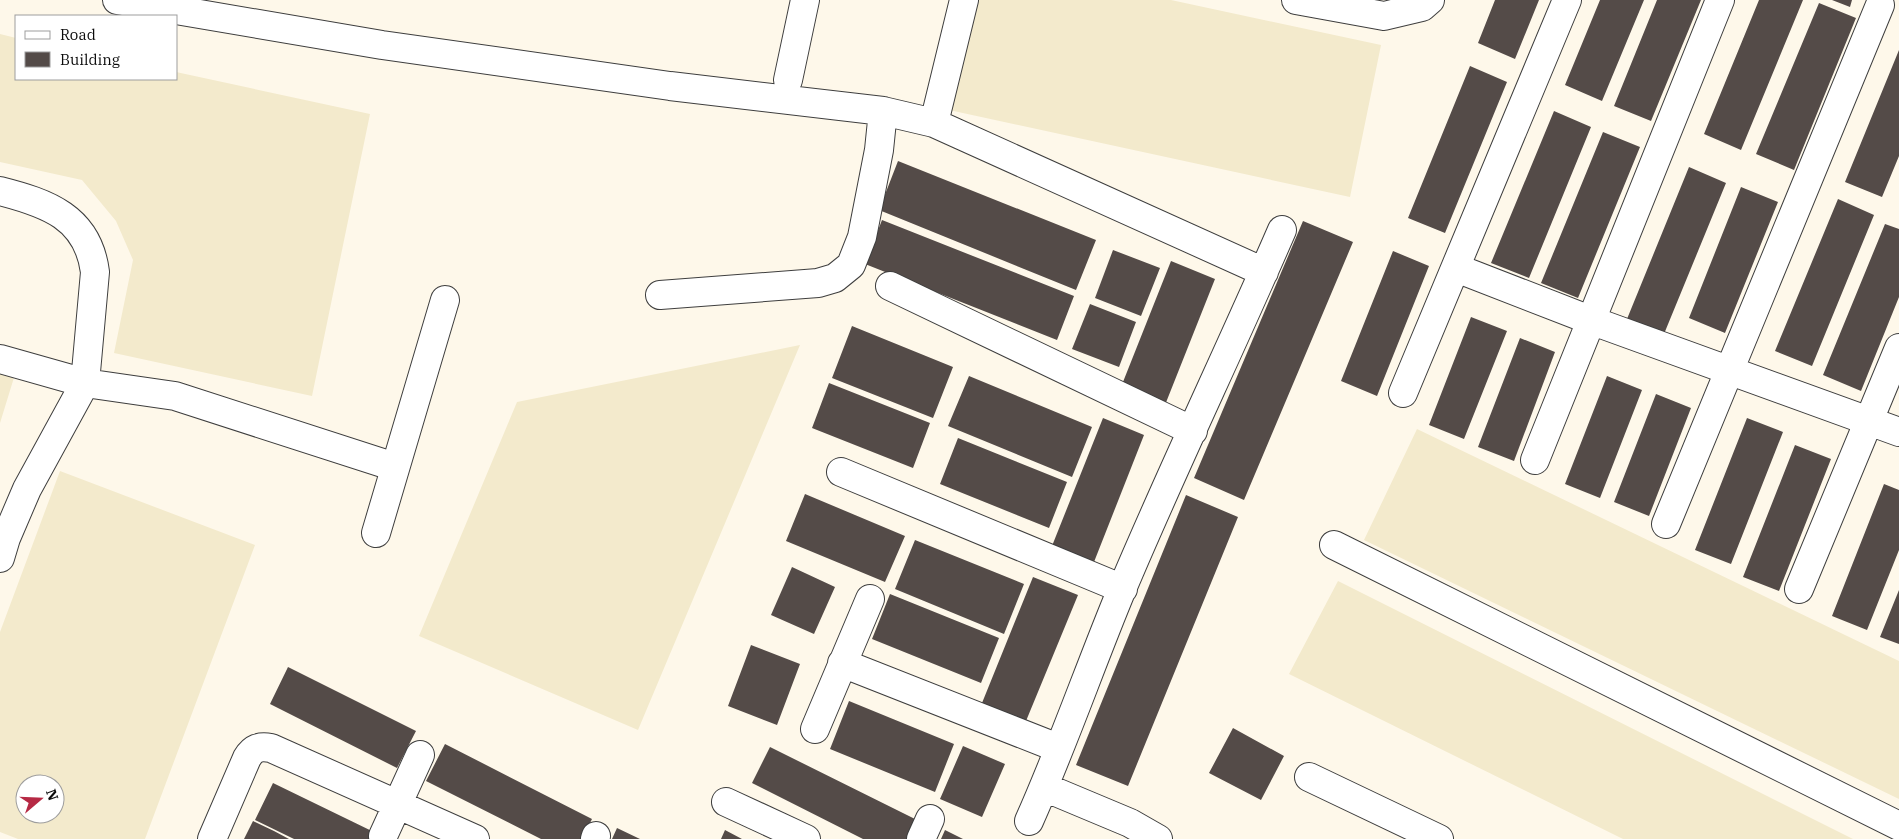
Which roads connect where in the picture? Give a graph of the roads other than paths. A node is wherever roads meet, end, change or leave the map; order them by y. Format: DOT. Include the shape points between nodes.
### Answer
graph roads {
  1 [pos="117,0"];
  2 [pos="805,0"];
  3 [pos="964,0"];
  4 [pos="1296,0"];
  5 [pos="1430,0"];
  6 [pos="1567,0"];
  7 [pos="1720,0"];
  8 [pos="1880,5"];
  9 [pos="788,80"];
  10 [pos="883,111"];
  11 [pos="934,123"];
  12 [pos="0,192"];
  13 [pos="1282,230"];
  14 [pos="1456,268"];
  15 [pos="1264,272"];
  16 [pos="890,286"];
  17 [pos="660,295"];
  18 [pos="444,300"];
  19 [pos="1590,320"];
  20 [pos="1899,348"];
  21 [pos="0,358"];
  22 [pos="1729,370"];
  23 [pos="85,383"];
  24 [pos="1403,393"];
  25 [pos="1870,421"];
  26 [pos="1193,431"];
  27 [pos="1899,432"];
  28 [pos="1535,460"];
  29 [pos="395,468"];
  30 [pos="841,472"];
  31 [pos="1666,524"];
  32 [pos="376,533"];
  33 [pos="1334,544"];
  34 [pos="0,558"];
  35 [pos="1123,588"];
  36 [pos="1799,589"];
  37 [pos="870,599"];
  38 [pos="842,663"];
  39 [pos="815,729"];
  40 [pos="1058,748"];
  41 [pos="420,755"];
  42 [pos="1309,777"];
  43 [pos="1044,787"];
  44 [pos="726,802"];
  45 [pos="399,804"];
  46 [pos="1029,821"];
  47 [pos="1899,826"];
  48 [pos="383,836"];
  49 [pos="212,839"];
  50 [pos="475,839"];
  51 [pos="806,839"];
  52 [pos="1158,839"];
  53 [pos="1439,839"];
  1 -- 10 [label="street" via="382,45 670,86"];
  2 -- 9 [label="street"];
  3 -- 11 [label="street"];
  4 -- 5 [label="street" via="1384,16 1422,7"];
  6 -- 14 [label="street"];
  7 -- 19 [label="street"];
  8 -- 22 [label="street"];
  10 -- 11 [label="street"];
  10 -- 17 [label="street" via="862,237 850,265 835,278 818,283"];
  11 -- 15 [label="street"];
  12 -- 23 [label="street" via="30,199 61,213 75,224 93,255 95,272"];
  13 -- 15 [label="street"];
  14 -- 19 [label="street"];
  14 -- 24 [label="street"];
  15 -- 26 [label="street"];
  16 -- 26 [label="street"];
  18 -- 29 [label="street"];
  19 -- 22 [label="street"];
  19 -- 28 [label="street"];
  20 -- 25 [label="street"];
  21 -- 23 [label="street"];
  22 -- 25 [label="street"];
  22 -- 31 [label="street"];
  23 -- 29 [label="street" via="175,396"];
  23 -- 34 [label="street" via="27,489"];
  25 -- 27 [label="street"];
  25 -- 36 [label="street"];
  26 -- 35 [label="street"];
  29 -- 32 [label="street"];
  30 -- 35 [label="street"];
  33 -- 47 [label="street"];
  35 -- 40 [label="street"];
  37 -- 38 [label="street"];
  38 -- 39 [label="street"];
  38 -- 40 [label="street"];
  40 -- 43 [label="street"];
  41 -- 45 [label="street"];
  42 -- 53 [label="street"];
  43 -- 46 [label="street"];
  43 -- 52 [label="street" via="1130,823"];
  44 -- 51 [label="street"];
  45 -- 48 [label="street"];
  45 -- 49 [label="street" via="271,748 257,747 250,751"];
  45 -- 50 [label="street"];
}
